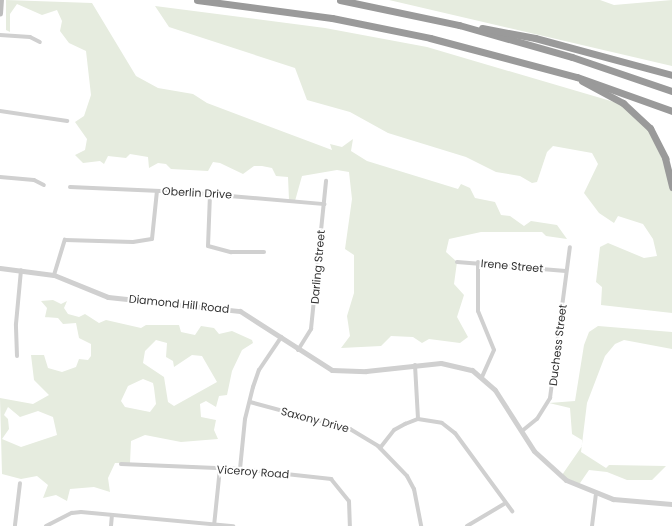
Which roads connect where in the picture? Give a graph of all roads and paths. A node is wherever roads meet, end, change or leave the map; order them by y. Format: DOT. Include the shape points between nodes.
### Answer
graph roads {
  1 [pos="1,0"];
  2 [pos="198,0"];
  3 [pos="340,0"];
  4 [pos="0,14"];
  5 [pos="435,19"];
  6 [pos="0,35"];
  7 [pos="40,42"];
  8 [pos="672,75"];
  9 [pos="577,77"];
  10 [pos="672,91"];
  11 [pos="672,111"];
  12 [pos="0,112"];
  13 [pos="67,121"];
  14 [pos="0,177"];
  15 [pos="326,181"];
  16 [pos="44,185"];
  17 [pos="672,187"];
  18 [pos="70,188"];
  19 [pos="157,191"];
  20 [pos="210,194"];
  21 [pos="324,204"];
  22 [pos="570,248"];
  23 [pos="264,252"];
  24 [pos="457,262"];
  25 [pos="478,262"];
  26 [pos="0,268"];
  27 [pos="21,270"];
  28 [pos="566,271"];
  29 [pos="54,275"];
  30 [pos="281,337"];
  31 [pos="298,350"];
  32 [pos="17,356"];
  33 [pos="414,365"];
  34 [pos="482,377"];
  35 [pos="250,402"];
  36 [pos="418,419"];
  37 [pos="522,431"];
  38 [pos="380,448"];
  39 [pos="121,464"];
  40 [pos="220,468"];
  41 [pos="240,469"];
  42 [pos="20,483"];
  43 [pos="596,495"];
  44 [pos="504,504"];
  45 [pos="672,504"];
  46 [pos="512,511"];
  47 [pos="112,515"];
  48 [pos="214,525"];
  49 [pos="16,526"];
  50 [pos="46,526"];
  51 [pos="110,526"];
  52 [pos="233,526"];
  53 [pos="350,526"];
  54 [pos="421,526"];
  55 [pos="467,526"];
  56 [pos="592,526"];
  1 -- 4 [label="main road"];
  2 -- 9 [label="highway" via="391,29"];
  3 -- 5 [label="highway"];
  5 -- 8 [label="highway" via="535,38"];
  5 -- 10 [label="highway" via="572,57"];
  6 -- 7 [label="street" via="30,37"];
  9 -- 11 [label="highway"];
  9 -- 17 [label="highway" via="623,103 646,124 661,148"];
  12 -- 13 [label="street"];
  14 -- 16 [label="street" via="34,180"];
  15 -- 21 [label="street, Darling Street"];
  18 -- 19 [label="street, Oberlin Drive"];
  19 -- 20 [label="street, Oberlin Drive"];
  19 -- 29 [label="street" via="152,239 134,242 64,240"];
  20 -- 21 [label="street, Oberlin Drive"];
  20 -- 23 [label="street" via="208,246 231,252"];
  21 -- 31 [label="street, Darling Street" via="312,329"];
  22 -- 28 [label="street, Duchess Street"];
  24 -- 25 [label="street, Irene Street"];
  25 -- 28 [label="street, Irene Street"];
  25 -- 34 [label="street" via="478,311 494,350"];
  26 -- 27 [label="street, Diamond Hill Road"];
  27 -- 29 [label="street, Diamond Hill Road"];
  27 -- 32 [label="street" via="16,324"];
  28 -- 37 [label="street, Duchess Street" via="550,398 537,419"];
  29 -- 30 [label="street, Diamond Hill Road" via="108,297 240,311"];
  30 -- 31 [label="street, Diamond Hill Road"];
  30 -- 35 [label="street" via="259,370"];
  31 -- 33 [label="street, Diamond Hill Road" via="332,370"];
  33 -- 34 [label="street, Diamond Hill Road" via="460,366"];
  33 -- 36 [label="street"];
  34 -- 37 [label="street, Diamond Hill Road" via="496,390"];
  35 -- 38 [label="street, Saxony Drive" via="350,429"];
  35 -- 41 [label="street"];
  36 -- 38 [label="street" via="394,430"];
  36 -- 44 [label="street" via="449,427"];
  37 -- 43 [label="street, Diamond Hill Road" via="550,467"];
  38 -- 54 [label="street, Saxony Drive" via="410,482"];
  39 -- 40 [label="street, Viceroy Road"];
  40 -- 41 [label="street, Viceroy Road"];
  40 -- 48 [label="street"];
  41 -- 53 [label="street, Viceroy Road" via="330,479 349,500"];
  42 -- 49 [label="street"];
  43 -- 45 [label="street, Diamond Hill Road"];
  43 -- 56 [label="street"];
  44 -- 46 [label="street"];
  44 -- 55 [label="street"];
  47 -- 48 [label="street"];
  47 -- 50 [label="street" via="72,513"];
  47 -- 51 [label="street"];
  48 -- 52 [label="street"];
}
